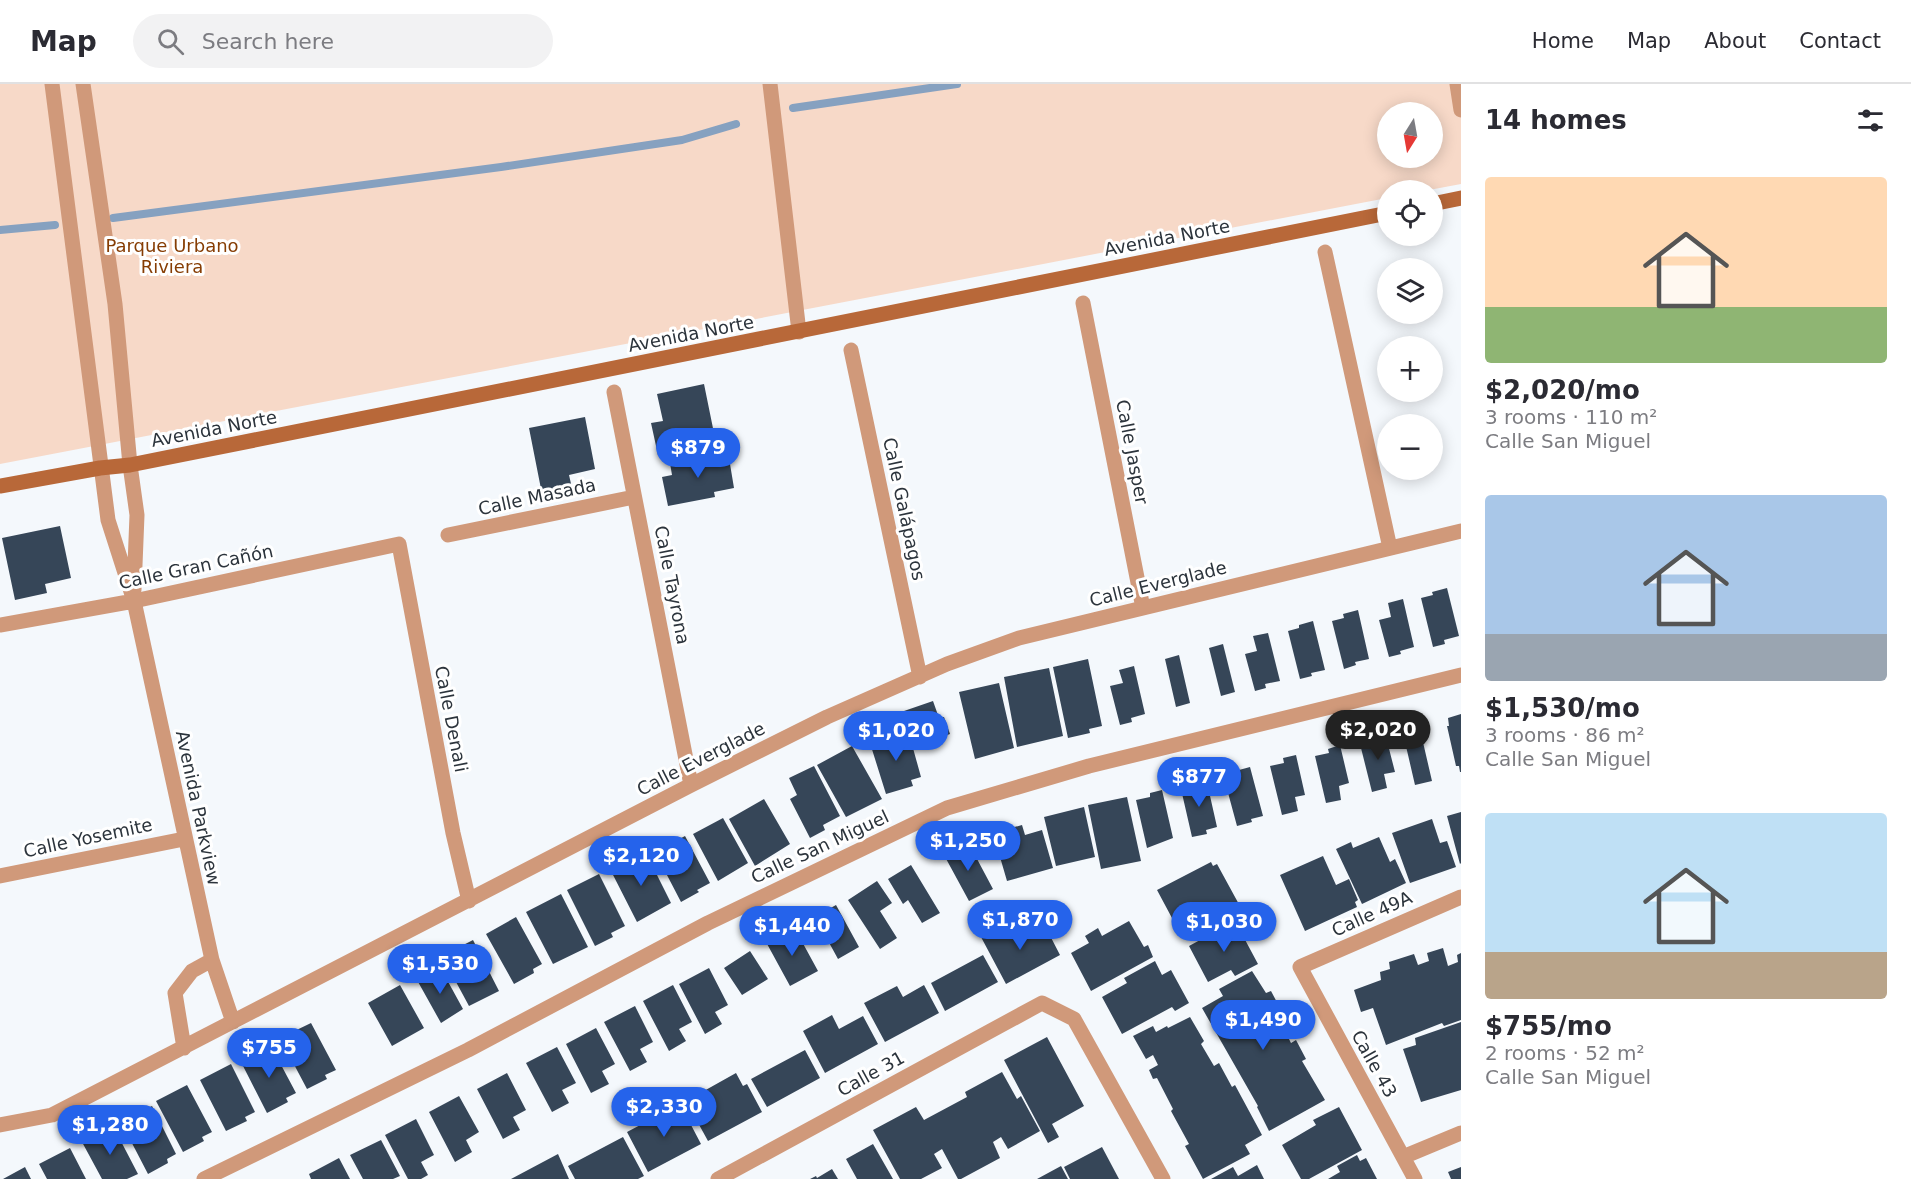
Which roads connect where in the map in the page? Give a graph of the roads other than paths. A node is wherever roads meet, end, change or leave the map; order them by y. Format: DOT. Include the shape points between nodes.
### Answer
graph roads {
  1 [pos="52,84"];
  2 [pos="83,84"];
  3 [pos="770,84"];
  4 [pos="1457,84"];
  5 [pos="1461,110"];
  6 [pos="1461,198"];
  7 [pos="1443,202"];
  8 [pos="1377,215"];
  9 [pos="1325,252"];
  10 [pos="1083,303"];
  11 [pos="799,332"];
  12 [pos="851,350"];
  13 [pos="614,392"];
  14 [pos="130,465"];
  15 [pos="100,468"];
  16 [pos="0,486"];
  17 [pos="634,497"];
  18 [pos="1461,531"];
  19 [pos="448,535"];
  20 [pos="399,544"];
  21 [pos="1390,548"];
  22 [pos="134,601"];
  23 [pos="1143,608"];
  24 [pos="0,625"];
  25 [pos="1461,675"];
  26 [pos="920,677"];
  27 [pos="691,785"];
  28 [pos="184,839"];
  29 [pos="0,876"];
  30 [pos="1461,897"];
  31 [pos="469,901"];
  32 [pos="212,960"];
  33 [pos="1300,967"];
  34 [pos="233,1022"];
  35 [pos="184,1048"];
  36 [pos="0,1125"];
  37 [pos="1461,1133"];
  38 [pos="1403,1157"];
  39 [pos="204,1179"];
  40 [pos="718,1179"];
  41 [pos="1163,1179"];
  42 [pos="1415,1179"];
  1 -- 15 [label="street, Avenida Parkview"];
  2 -- 14 [label="street, Avenida Parkview" via="115,304"];
  3 -- 11 [label="street"];
  4 -- 5 [label="street"];
  6 -- 7 [label="street"];
  8 -- 11 [label="street, Avenida Norte"];
  9 -- 21 [label="street"];
  10 -- 23 [label="street, Calle Jasper"];
  11 -- 14 [label="street, Avenida Norte"];
  12 -- 26 [label="street, Calle Galápagos"];
  13 -- 17 [label="street, Calle Tayrona"];
  14 -- 15 [label="street, Avenida Norte"];
  14 -- 22 [label="street, Avenida Parkview" via="137,515"];
  15 -- 16 [label="street, Avenida Norte"];
  15 -- 22 [label="street, Avenida Parkview" via="108,520"];
  17 -- 19 [label="street, Calle Masada"];
  17 -- 27 [label="street, Calle Tayrona"];
  18 -- 21 [label="street, Calle Everglade"];
  20 -- 22 [label="street, Calle Gran Cañón"];
  20 -- 31 [label="street, Calle Denali"];
  21 -- 23 [label="street, Calle Everglade"];
  22 -- 24 [label="street, Calle Gran Cañón"];
  22 -- 28 [label="street, Avenida Parkview"];
  23 -- 26 [label="street, Calle Everglade" via="1018,638"];
  25 -- 39 [label="street, Calle San Miguel" via="1089,766 947,808 717,918 468,1050"];
  26 -- 27 [label="street, Calle Everglade" via="827,717"];
  27 -- 31 [label="street, Calle Everglade"];
  28 -- 29 [label="street, Calle Yosemite"];
  28 -- 32 [label="street, Avenida Parkview"];
  30 -- 33 [label="street, Calle 49A"];
  31 -- 34 [label="street, Calle Everglade"];
  32 -- 34 [label="street, Avenida Parkview"];
  32 -- 35 [label="street" via="192,971 175,993"];
  33 -- 38 [label="street, Calle 43"];
  34 -- 35 [label="street, Calle Everglade"];
  35 -- 36 [label="street, Calle Everglade" via="52,1115"];
  37 -- 38 [label="street"];
  38 -- 42 [label="street, Calle 43"];
  40 -- 41 [label="street, Calle 31" via="1042,1003 1074,1018"];
}
